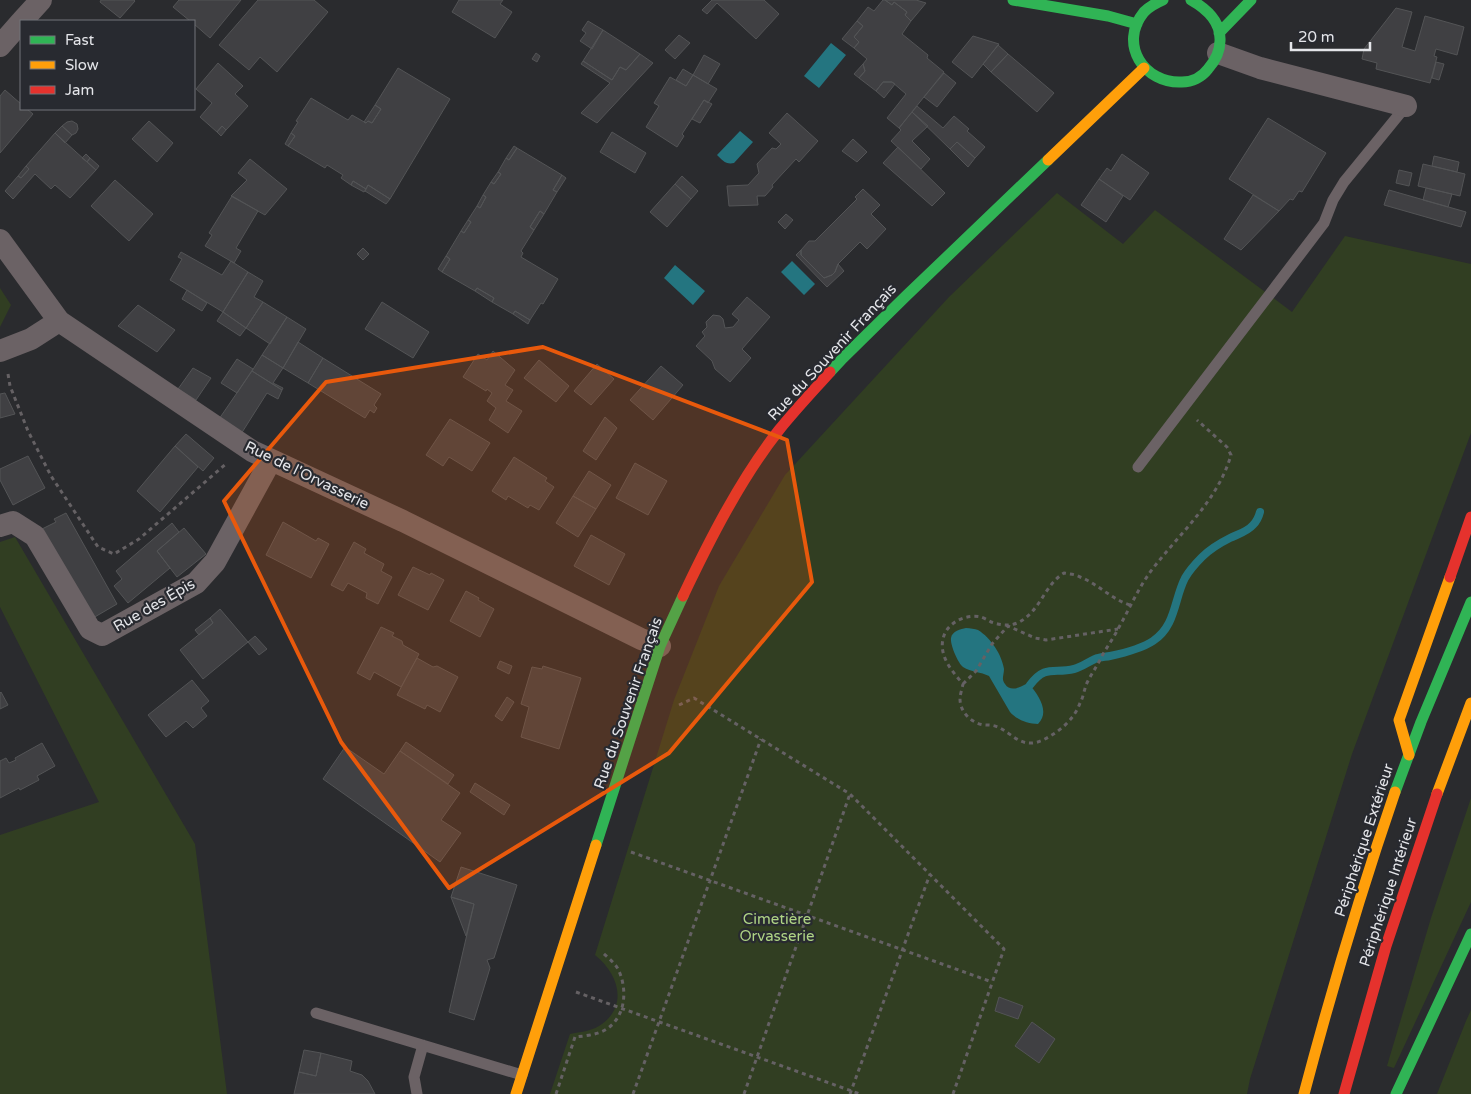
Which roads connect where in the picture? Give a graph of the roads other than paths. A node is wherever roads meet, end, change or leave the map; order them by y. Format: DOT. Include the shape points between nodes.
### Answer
graph roads {
  1 [pos="40,0"];
  2 [pos="1013,0"];
  3 [pos="1163,0"];
  4 [pos="1194,0"];
  5 [pos="1251,0"];
  6 [pos="24,20"];
  7 [pos="20,24"];
  8 [pos="1137,24"];
  9 [pos="1218,43"];
  10 [pos="0,46"];
  11 [pos="1144,68"];
  12 [pos="1406,106"];
  13 [pos="0,240"];
  14 [pos="59,321"];
  15 [pos="3,350"];
  16 [pos="271,460"];
  17 [pos="1138,467"];
  18 [pos="1471,517"];
  19 [pos="0,526"];
  20 [pos="1471,602"];
  21 [pos="660,646"];
  22 [pos="1471,703"];
  23 [pos="1409,755"];
  24 [pos="1471,934"];
  25 [pos="316,1013"];
  26 [pos="423,1045"];
  27 [pos="522,1075"];
  28 [pos="417,1094"];
  29 [pos="516,1094"];
  30 [pos="1304,1094"];
  31 [pos="1344,1094"];
  32 [pos="1396,1094"];
  1 -- 6 [label="street"];
  2 -- 8 [label="main road"];
  3 -- 8 [label="main road" via="1144,13"];
  4 -- 9 [label="main road" via="1211,14 1218,26"];
  5 -- 9 [label="main road"];
  7 -- 10 [label="street"];
  8 -- 11 [label="main road" via="1134,47"];
  9 -- 11 [label="main road" via="1212,65 1192,81 1166,82"];
  9 -- 12 [label="street" via="1260,68"];
  11 -- 21 [label="main road, Rue du Souvenir Français" via="843,358 778,430 748,474 702,556"];
  12 -- 17 [label="lane" via="1344,182 1324,223"];
  13 -- 14 [label="street, Rue de l'Orvasserie"];
  14 -- 15 [label="street" via="31,339"];
  14 -- 16 [label="street, Rue de l'Orvasserie" via="246,447"];
  16 -- 19 [label="street, Rue des Épis" via="215,562 196,583 102,635 90,629 36,536 12,522"];
  16 -- 21 [label="street, Rue de l'Orvasserie"];
  18 -- 23 [label="main road" via="1399,720"];
  20 -- 23 [label="main road, Périphérique Extérieur"];
  21 -- 27 [label="main road, Rue du Souvenir Français"];
  22 -- 31 [label="main road, Périphérique Intérieur" via="1396,910"];
  23 -- 30 [label="main road, Périphérique Extérieur" via="1364,884 1319,1032"];
  24 -- 32 [label="main road"];
  25 -- 26 [label="lane"];
  26 -- 27 [label="lane"];
  26 -- 28 [label="lane" via="414,1077"];
  27 -- 29 [label="main road, Rue du Souvenir Français"];
}
